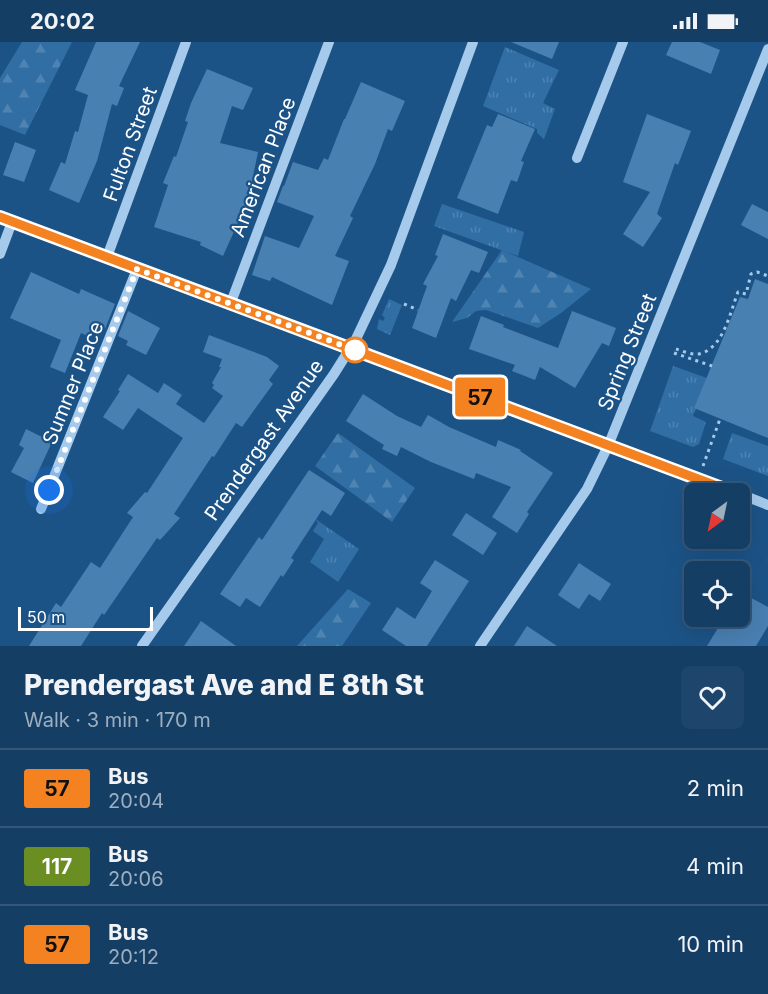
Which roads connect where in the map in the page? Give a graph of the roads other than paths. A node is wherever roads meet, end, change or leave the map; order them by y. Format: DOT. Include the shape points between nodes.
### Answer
graph roads {
  1 [pos="186,42"];
  2 [pos="329,42"];
  3 [pos="473,42"];
  4 [pos="623,42"];
  5 [pos="768,49"];
  6 [pos="577,158"];
  7 [pos="0,217"];
  8 [pos="12,222"];
  9 [pos="0,254"];
  10 [pos="107,257"];
  11 [pos="137,269"];
  12 [pos="230,305"];
  13 [pos="350,348"];
  14 [pos="608,446"];
  15 [pos="709,483"];
  16 [pos="750,498"];
  17 [pos="768,505"];
  18 [pos="41,509"];
  19 [pos="142,646"];
  20 [pos="480,646"];
  1 -- 10 [label="street, Fulton Street"];
  2 -- 12 [label="street, American Place"];
  3 -- 13 [label="street, Prendergast Avenue" via="391,265"];
  4 -- 6 [label="street"];
  5 -- 14 [label="street, Spring Street"];
  7 -- 8 [label="street"];
  8 -- 9 [label="street"];
  8 -- 10 [label="street"];
  10 -- 11 [label="street"];
  11 -- 12 [label="street"];
  11 -- 18 [label="street, Sumner Place"];
  12 -- 13 [label="street"];
  13 -- 14 [label="street"];
  13 -- 19 [label="street, Prendergast Avenue"];
  14 -- 15 [label="street"];
  14 -- 20 [label="street, Spring Street" via="587,489"];
  16 -- 17 [label="street"];
}
